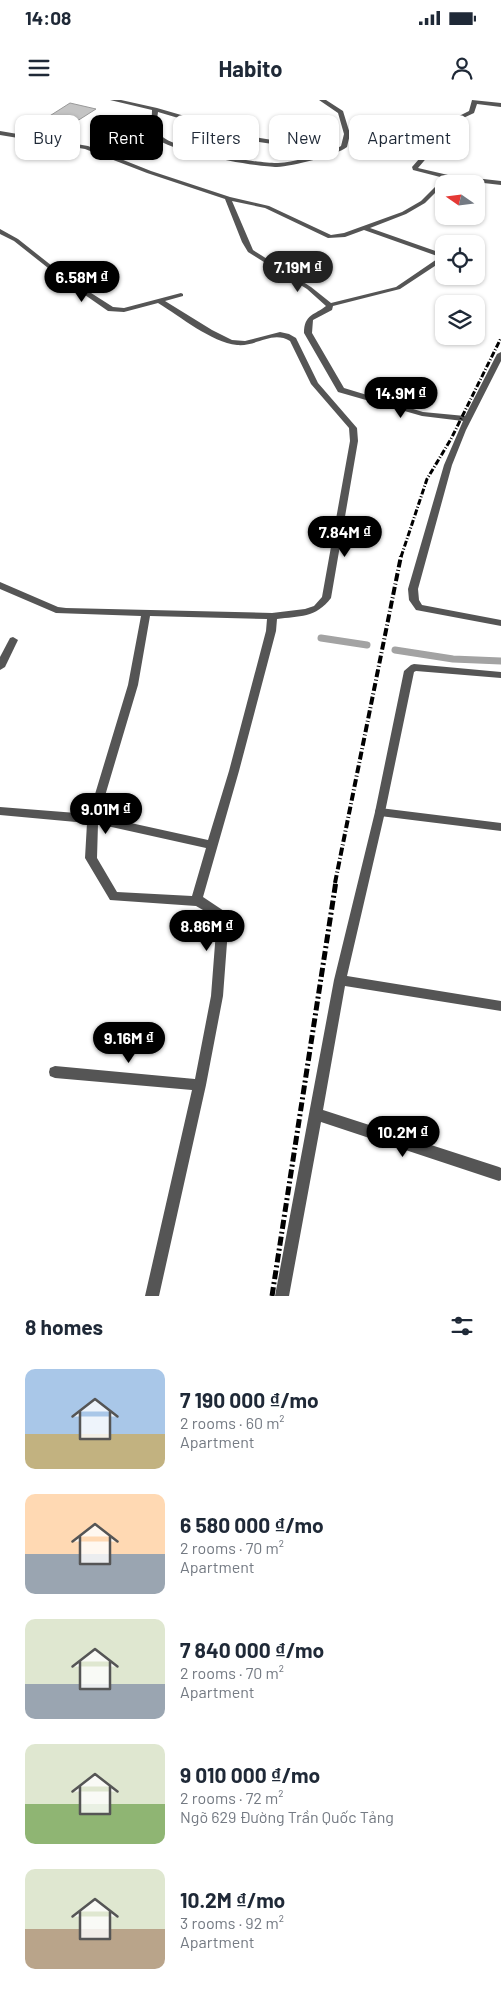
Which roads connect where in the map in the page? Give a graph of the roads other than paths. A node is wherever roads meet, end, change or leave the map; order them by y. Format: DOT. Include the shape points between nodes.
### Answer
graph roads {
  1 [pos="114,100"];
  2 [pos="322,100"];
  3 [pos="475,101"];
  4 [pos="501,106"];
  5 [pos="155,109"];
  6 [pos="0,133"];
  7 [pos="269,142"];
  8 [pos="339,150"];
  9 [pos="302,160"];
  10 [pos="438,175"];
  11 [pos="485,181"];
  12 [pos="501,183"];
  13 [pos="435,190"];
  14 [pos="228,198"];
  15 [pos="364,228"];
  16 [pos="0,230"];
  17 [pos="435,254"];
  18 [pos="435,263"];
  19 [pos="181,296"];
  20 [pos="160,301"];
  21 [pos="330,305"];
  22 [pos="501,354"];
  23 [pos="468,419"];
  24 [pos="0,585"];
  25 [pos="146,613"];
  26 [pos="271,622"];
  27 [pos="501,623"];
  28 [pos="13,640"];
  29 [pos="0,667"];
  30 [pos="501,675"];
  31 [pos="0,811"];
  32 [pos="380,812"];
  33 [pos="93,819"];
  34 [pos="501,827"];
  35 [pos="212,845"];
  36 [pos="198,901"];
  37 [pos="340,980"];
  38 [pos="501,1006"];
  39 [pos="55,1072"];
  40 [pos="200,1085"];
  41 [pos="315,1114"];
  42 [pos="499,1174"];
  43 [pos="152,1296"];
  44 [pos="282,1296"];
  1 -- 5 [label="street"];
  2 -- 8 [label="street" via="341,112 347,134 344,147"];
  3 -- 4 [label="street"];
  3 -- 10 [label="street" via="472,112 458,119 414,167"];
  5 -- 7 [label="street"];
  5 -- 9 [label="street" via="154,131 161,140 183,148 252,164 278,166"];
  6 -- 14 [label="street" via="86,148"];
  11 -- 12 [label="street"];
  13 -- 15 [label="street" via="410,210"];
  14 -- 15 [label="street" via="282,213 330,237"];
  14 -- 21 [label="street" via="250,251"];
  15 -- 17 [label="street"];
  16 -- 20 [label="street" via="111,309 124,310"];
  18 -- 21 [label="street" via="398,288"];
  19 -- 20 [label="street"];
  20 -- 26 [label="street" via="227,341 248,343 275,334 287,335 315,384 353,428 354,441 326,598 317,608"];
  21 -- 23 [label="street" via="310,319 308,333 341,390 422,414"];
  22 -- 23 [label="street"];
  23 -- 27 [label="street" via="448,465 413,590 414,600 419,608"];
  24 -- 25 [label="street" via="56,610"];
  25 -- 26 [label="street"];
  25 -- 33 [label="street" via="133,685"];
  26 -- 35 [label="street"];
  28 -- 29 [label="street"];
  30 -- 32 [label="street" via="410,668"];
  31 -- 33 [label="street"];
  32 -- 34 [label="street"];
  32 -- 37 [label="street"];
  33 -- 35 [label="street"];
  33 -- 36 [label="street" via="91,858 114,897"];
  35 -- 36 [label="street"];
  36 -- 40 [label="street" via="223,916 217,996"];
  37 -- 38 [label="street"];
  37 -- 41 [label="street"];
  39 -- 40 [label="street"];
  40 -- 43 [label="street"];
  41 -- 42 [label="street"];
  41 -- 44 [label="street"];
}
